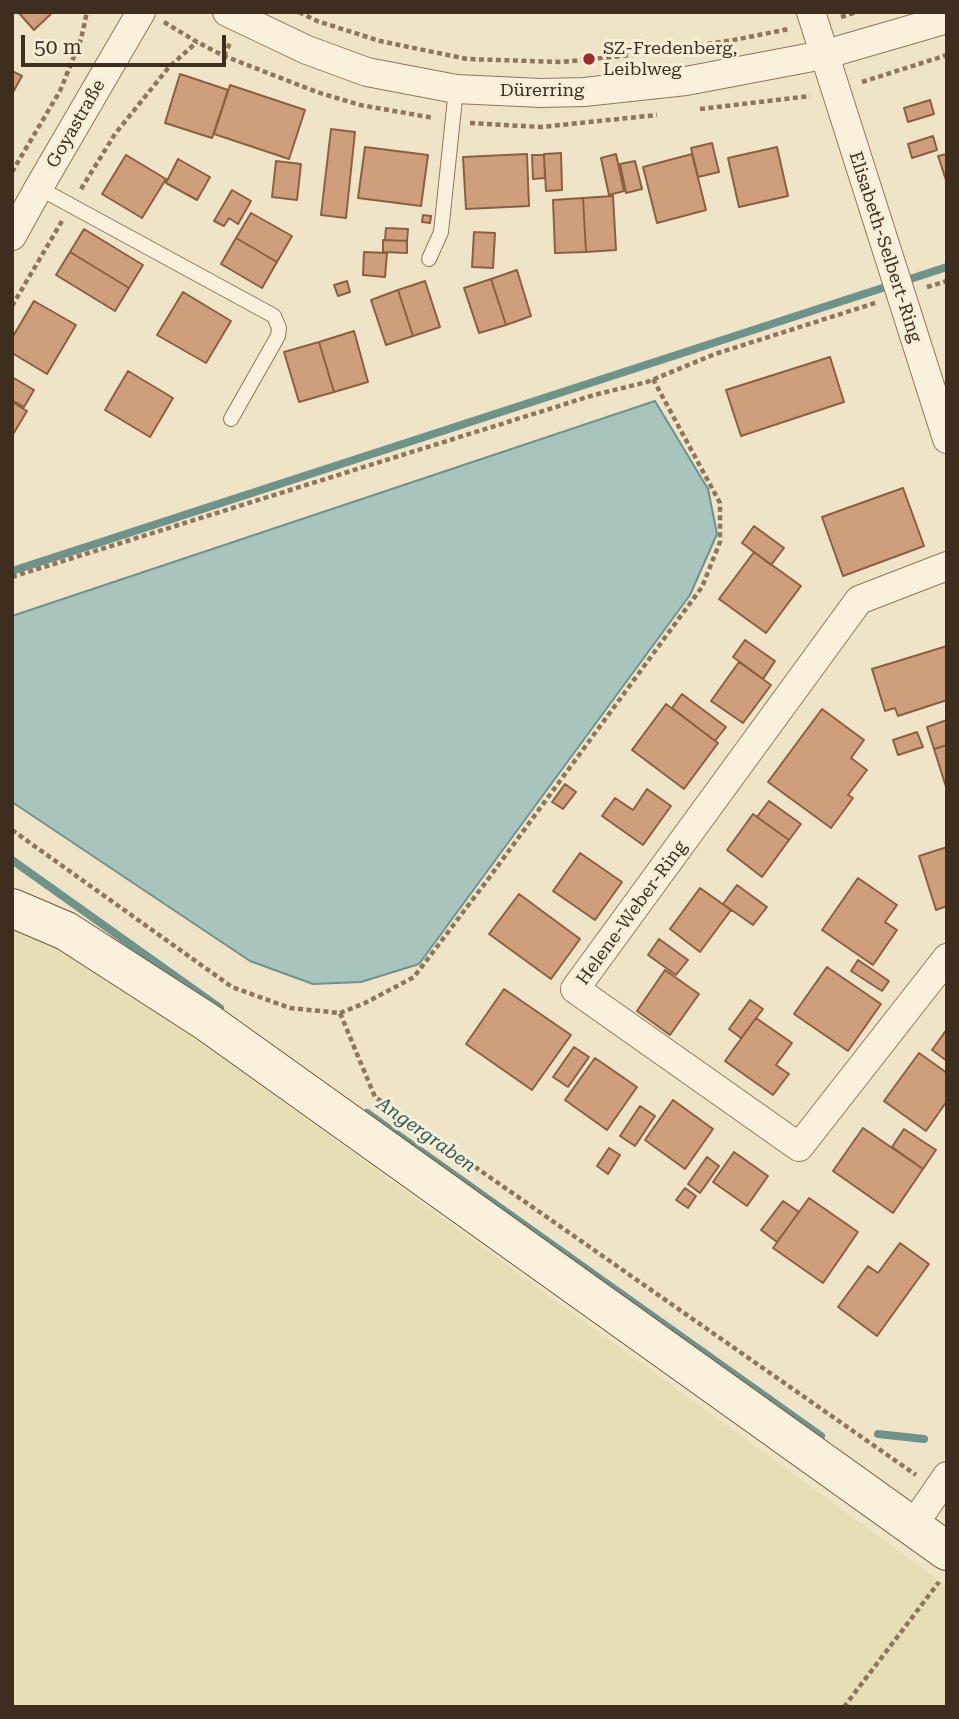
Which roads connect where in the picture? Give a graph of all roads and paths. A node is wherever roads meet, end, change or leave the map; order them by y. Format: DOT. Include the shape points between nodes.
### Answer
graph roads {
  1 [pos="87,12"];
  2 [pos="141,12"];
  3 [pos="228,12"];
  4 [pos="299,12"];
  5 [pos="858,12"];
  6 [pos="812,18"];
  7 [pos="947,19"];
  8 [pos="197,42"];
  9 [pos="824,55"];
  10 [pos="456,89"];
  11 [pos="12,172"];
  12 [pos="39,188"];
  13 [pos="71,205"];
  14 [pos="12,236"];
  15 [pos="429,259"];
  16 [pos="947,281"];
  17 [pos="901,294"];
  18 [pos="12,306"];
  19 [pos="653,379"];
  20 [pos="231,419"];
  21 [pos="946,433"];
  22 [pos="947,566"];
  23 [pos="12,577"];
  24 [pos="12,830"];
  25 [pos="12,908"];
  26 [pos="947,958"];
  27 [pos="340,1013"];
  28 [pos="942,1483"];
  29 [pos="912,1527"];
  30 [pos="943,1567"];
  31 [pos="844,1707"];
  1 -- 11 [label="path" via="60,91"];
  2 -- 12 [label="street, Goyastraße"];
  3 -- 10 [label="street, Dürerring" via="306,50 367,72"];
  4 -- 6 [label="path" via="380,41 467,59 562,62 734,40"];
  5 -- 6 [label="path"];
  6 -- 9 [label="street, Elisabeth-Selbert-Ring"];
  7 -- 9 [label="street, Dürerring"];
  8 -- 13 [label="path" via="169,67 115,134"];
  9 -- 10 [label="street, Dürerring" via="686,81 584,92"];
  9 -- 17 [label="street, Elisabeth-Selbert-Ring"];
  10 -- 15 [label="lane" via="441,232"];
  12 -- 13 [label="lane"];
  12 -- 14 [label="street, Goyastraße"];
  13 -- 18 [label="path"];
  13 -- 20 [label="lane" via="274,316 278,336"];
  16 -- 17 [label="path"];
  17 -- 19 [label="path" via="715,354"];
  17 -- 21 [label="street, Elisabeth-Selbert-Ring"];
  19 -- 23 [label="path"];
  19 -- 27 [label="path" via="720,503 720,542 702,587 414,977"];
  22 -- 26 [label="street, Helene-Weber-Ring" via="859,600 575,989 799,1147"];
  24 -- 27 [label="path" via="232,987 290,1008"];
  25 -- 29 [label="street" via="66,931 206,1022"];
  27 -- 28 [label="path" via="374,1097"];
  28 -- 29 [label="street"];
  29 -- 30 [label="street"];
  30 -- 31 [label="path"];
}
